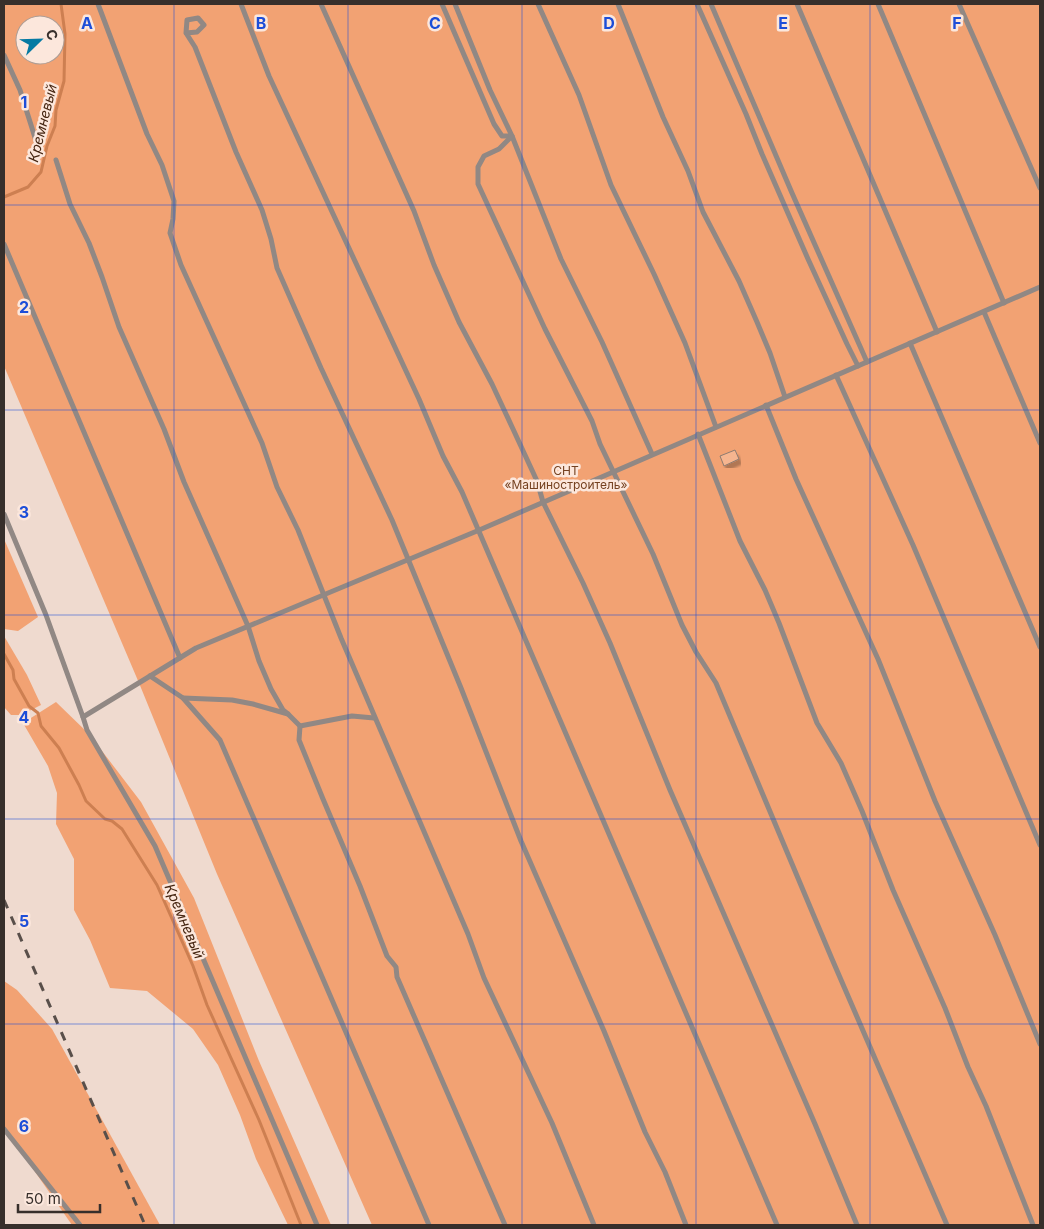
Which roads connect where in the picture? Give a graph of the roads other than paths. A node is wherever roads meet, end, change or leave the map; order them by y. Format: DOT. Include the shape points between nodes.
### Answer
graph roads {
  1 [pos="98,4"];
  2 [pos="241,4"];
  3 [pos="320,4"];
  4 [pos="442,4"];
  5 [pos="455,4"];
  6 [pos="538,4"];
  7 [pos="618,4"];
  8 [pos="697,4"];
  9 [pos="711,4"];
  10 [pos="797,4"];
  11 [pos="878,4"];
  12 [pos="959,4"];
  13 [pos="186,33"];
  14 [pos="4,55"];
  15 [pos="512,136"];
  16 [pos="37,144"];
  17 [pos="56,160"];
  18 [pos="1040,188"];
  19 [pos="4,244"];
  20 [pos="1040,287"];
  21 [pos="1004,303"];
  22 [pos="984,312"];
  23 [pos="937,332"];
  24 [pos="910,343"];
  25 [pos="867,362"];
  26 [pos="858,366"];
  27 [pos="836,375"];
  28 [pos="784,397"];
  29 [pos="766,405"];
  30 [pos="716,427"];
  31 [pos="698,434"];
  32 [pos="1040,443"];
  33 [pos="652,454"];
  34 [pos="614,471"];
  35 [pos="543,502"];
  36 [pos="4,514"];
  37 [pos="477,530"];
  38 [pos="409,559"];
  39 [pos="323,594"];
  40 [pos="248,626"];
  41 [pos="1040,647"];
  42 [pos="180,658"];
  43 [pos="150,676"];
  44 [pos="183,698"];
  45 [pos="288,714"];
  46 [pos="83,717"];
  47 [pos="374,718"];
  48 [pos="300,726"];
  49 [pos="1040,845"];
  50 [pos="1040,1044"];
  51 [pos="4,1129"];
  52 [pos="80,1225"];
  53 [pos="317,1225"];
  54 [pos="429,1225"];
  55 [pos="505,1225"];
  56 [pos="594,1225"];
  57 [pos="686,1225"];
  58 [pos="777,1225"];
  59 [pos="857,1225"];
  60 [pos="947,1225"];
  61 [pos="1033,1225"];
  1 -- 39 [label="lane" via="174,201 170,233 181,265 262,443 277,487"];
  2 -- 37 [label="lane" via="270,76"];
  3 -- 35 [label="lane" via="414,211 459,322 537,481"];
  4 -- 15 [label="lane" via="494,124 502,136"];
  5 -- 15 [label="lane"];
  6 -- 30 [label="lane" via="579,95 611,185 685,343"];
  7 -- 28 [label="lane" via="704,212 770,353"];
  8 -- 26 [label="lane"];
  9 -- 25 [label="lane"];
  10 -- 23 [label="lane"];
  11 -- 21 [label="lane"];
  12 -- 18 [label="lane"];
  13 -- 38 [label="lane" via="195,47 262,210 277,268"];
  14 -- 16 [label="lane" via="20,90"];
  15 -- 33 [label="lane" via="561,259"];
  15 -- 34 [label="lane" via="499,149 484,156 478,167 478,184"];
  17 -- 40 [label="lane" via="119,328"];
  19 -- 42 [label="lane"];
  20 -- 21 [label="lane"];
  21 -- 22 [label="lane"];
  22 -- 23 [label="lane"];
  22 -- 32 [label="lane"];
  23 -- 24 [label="lane"];
  24 -- 25 [label="lane"];
  24 -- 41 [label="lane"];
  25 -- 26 [label="lane"];
  26 -- 27 [label="lane"];
  27 -- 28 [label="lane"];
  27 -- 49 [label="lane" via="913,545"];
  28 -- 29 [label="lane"];
  29 -- 30 [label="lane"];
  29 -- 50 [label="lane" via="878,659 935,801"];
  30 -- 31 [label="lane"];
  31 -- 33 [label="lane"];
  31 -- 61 [label="lane" via="740,541 779,623 817,723 841,763 862,811"];
  33 -- 34 [label="lane"];
  34 -- 35 [label="lane"];
  34 -- 60 [label="lane" via="682,625 716,683"];
  35 -- 37 [label="lane"];
  35 -- 59 [label="lane" via="610,643"];
  36 -- 46 [label="lane" via="46,615"];
  37 -- 38 [label="lane"];
  37 -- 58 [label="lane"];
  38 -- 39 [label="lane"];
  38 -- 57 [label="lane" via="521,841"];
  39 -- 40 [label="lane"];
  39 -- 47 [label="lane"];
  40 -- 42 [label="lane"];
  40 -- 45 [label="lane" via="271,689"];
  42 -- 43 [label="lane"];
  43 -- 44 [label="lane"];
  43 -- 46 [label="lane"];
  44 -- 45 [label="lane" via="232,700"];
  44 -- 54 [label="lane" via="220,740"];
  45 -- 48 [label="lane"];
  46 -- 53 [label="lane" via="87,730 155,846"];
  47 -- 48 [label="lane" via="352,716"];
  47 -- 56 [label="lane" via="484,978 552,1122"];
  48 -- 55 [label="lane" via="300,740 322,799"];
  51 -- 52 [label="lane"];
}
